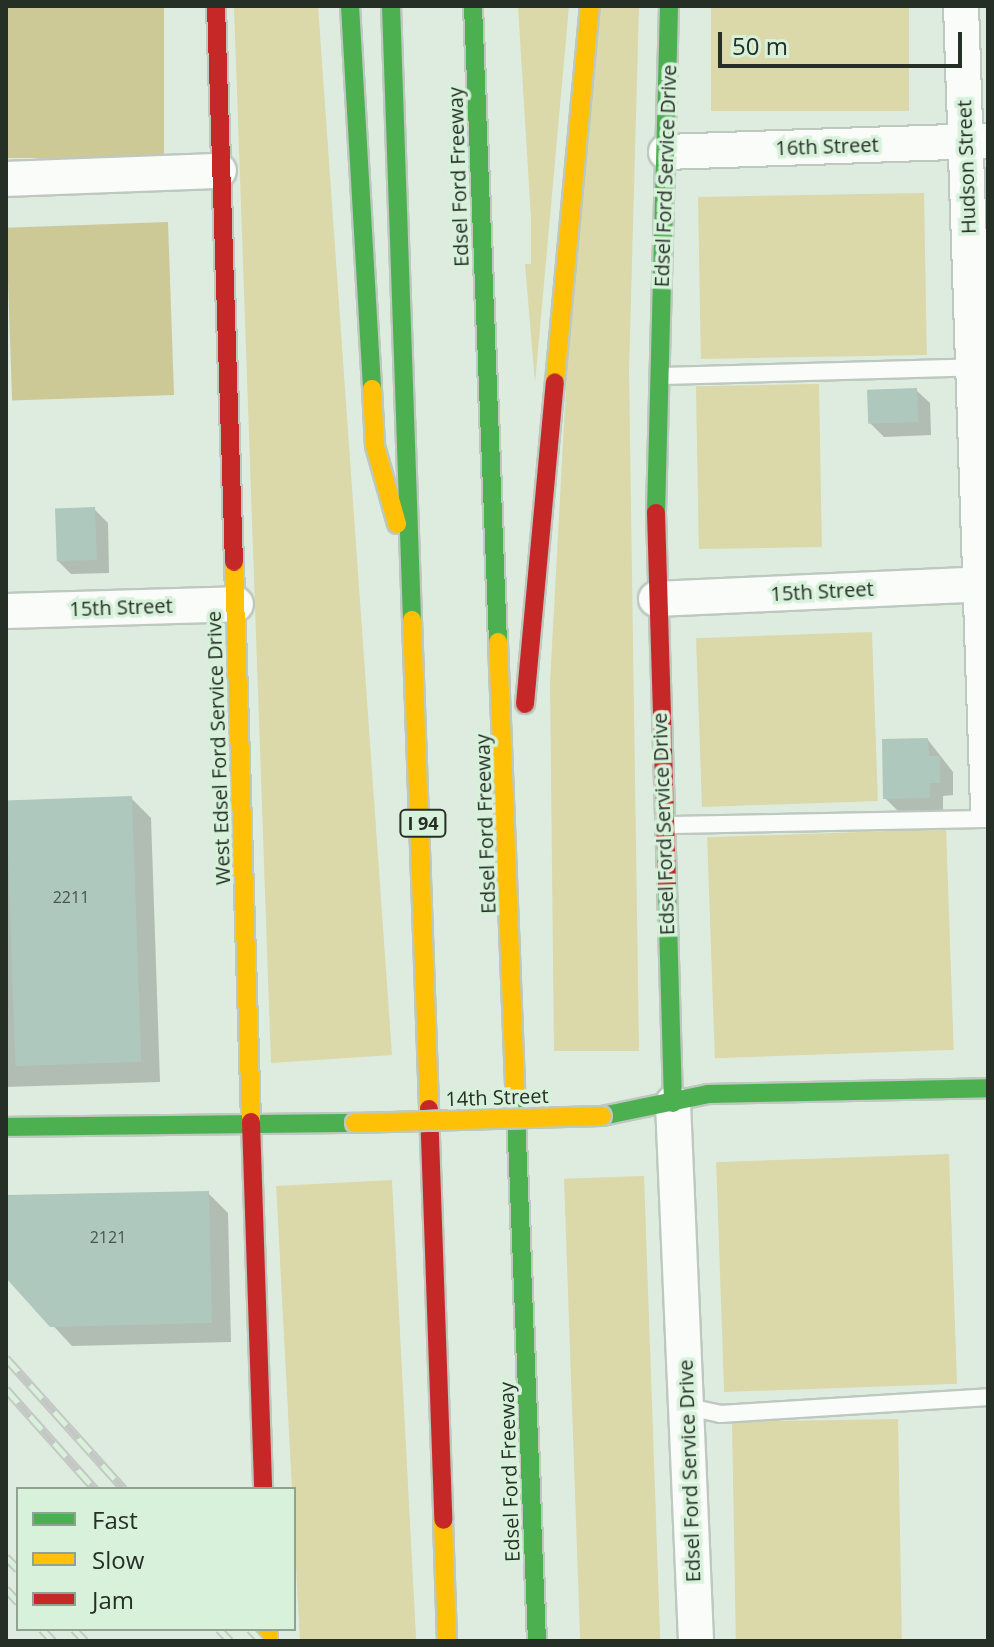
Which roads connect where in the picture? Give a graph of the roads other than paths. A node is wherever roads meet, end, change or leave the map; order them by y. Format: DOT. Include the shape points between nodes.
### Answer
graph roads {
  1 [pos="216,6"];
  2 [pos="350,6"];
  3 [pos="391,6"];
  4 [pos="473,6"];
  5 [pos="590,6"];
  6 [pos="669,6"];
  7 [pos="961,6"];
  8 [pos="977,142"];
  9 [pos="666,152"];
  10 [pos="219,171"];
  11 [pos="6,179"];
  12 [pos="980,367"];
  13 [pos="659,376"];
  14 [pos="985,584"];
  15 [pos="416,592"];
  16 [pos="656,599"];
  17 [pos="236,604"];
  18 [pos="6,611"];
  19 [pos="988,808"];
  20 [pos="988,819"];
  21 [pos="662,825"];
  22 [pos="509,873"];
  23 [pos="988,1088"];
  24 [pos="673,1103"];
  25 [pos="250,1123"];
  26 [pos="6,1127"];
  27 [pos="988,1397"];
  28 [pos="688,1407"];
  29 [pos="263,1487"];
  30 [pos="447,1641"];
  31 [pos="537,1641"];
  32 [pos="696,1641"];
  1 -- 10 [label="main road, West Edsel Ford Service Drive"];
  2 -- 15 [label="main road" via="375,446"];
  3 -- 15 [label="main road, I 94"];
  4 -- 22 [label="main road, Edsel Ford Freeway"];
  5 -- 22 [label="main road"];
  6 -- 9 [label="main road, Edsel Ford Service Drive"];
  7 -- 8 [label="street, Hudson Street"];
  8 -- 9 [label="street, 16th Street"];
  8 -- 12 [label="street, Hudson Street"];
  9 -- 13 [label="main road, Edsel Ford Service Drive"];
  10 -- 11 [label="street"];
  10 -- 17 [label="main road, West Edsel Ford Service Drive"];
  12 -- 13 [label="lane"];
  12 -- 14 [label="street, Hudson Street"];
  13 -- 16 [label="main road, Edsel Ford Service Drive"];
  14 -- 16 [label="street, 15th Street"];
  14 -- 19 [label="street, Hudson Street"];
  15 -- 30 [label="main road, I 94"];
  16 -- 21 [label="main road, Edsel Ford Service Drive"];
  17 -- 18 [label="street, 15th Street"];
  17 -- 25 [label="main road, West Edsel Ford Service Drive"];
  20 -- 21 [label="lane"];
  21 -- 24 [label="main road, Edsel Ford Service Drive"];
  22 -- 31 [label="main road, Edsel Ford Freeway"];
  23 -- 24 [label="main road, 14th Street" via="708,1094"];
  24 -- 25 [label="main road, 14th Street, bridge" via="602,1116"];
  24 -- 28 [label="street, Edsel Ford Service Drive"];
  25 -- 26 [label="main road, 14th Street"];
  25 -- 29 [label="main road, West Edsel Ford Service Drive"];
  27 -- 28 [label="lane" via="720,1414"];
  28 -- 32 [label="street, Edsel Ford Service Drive"];
}
